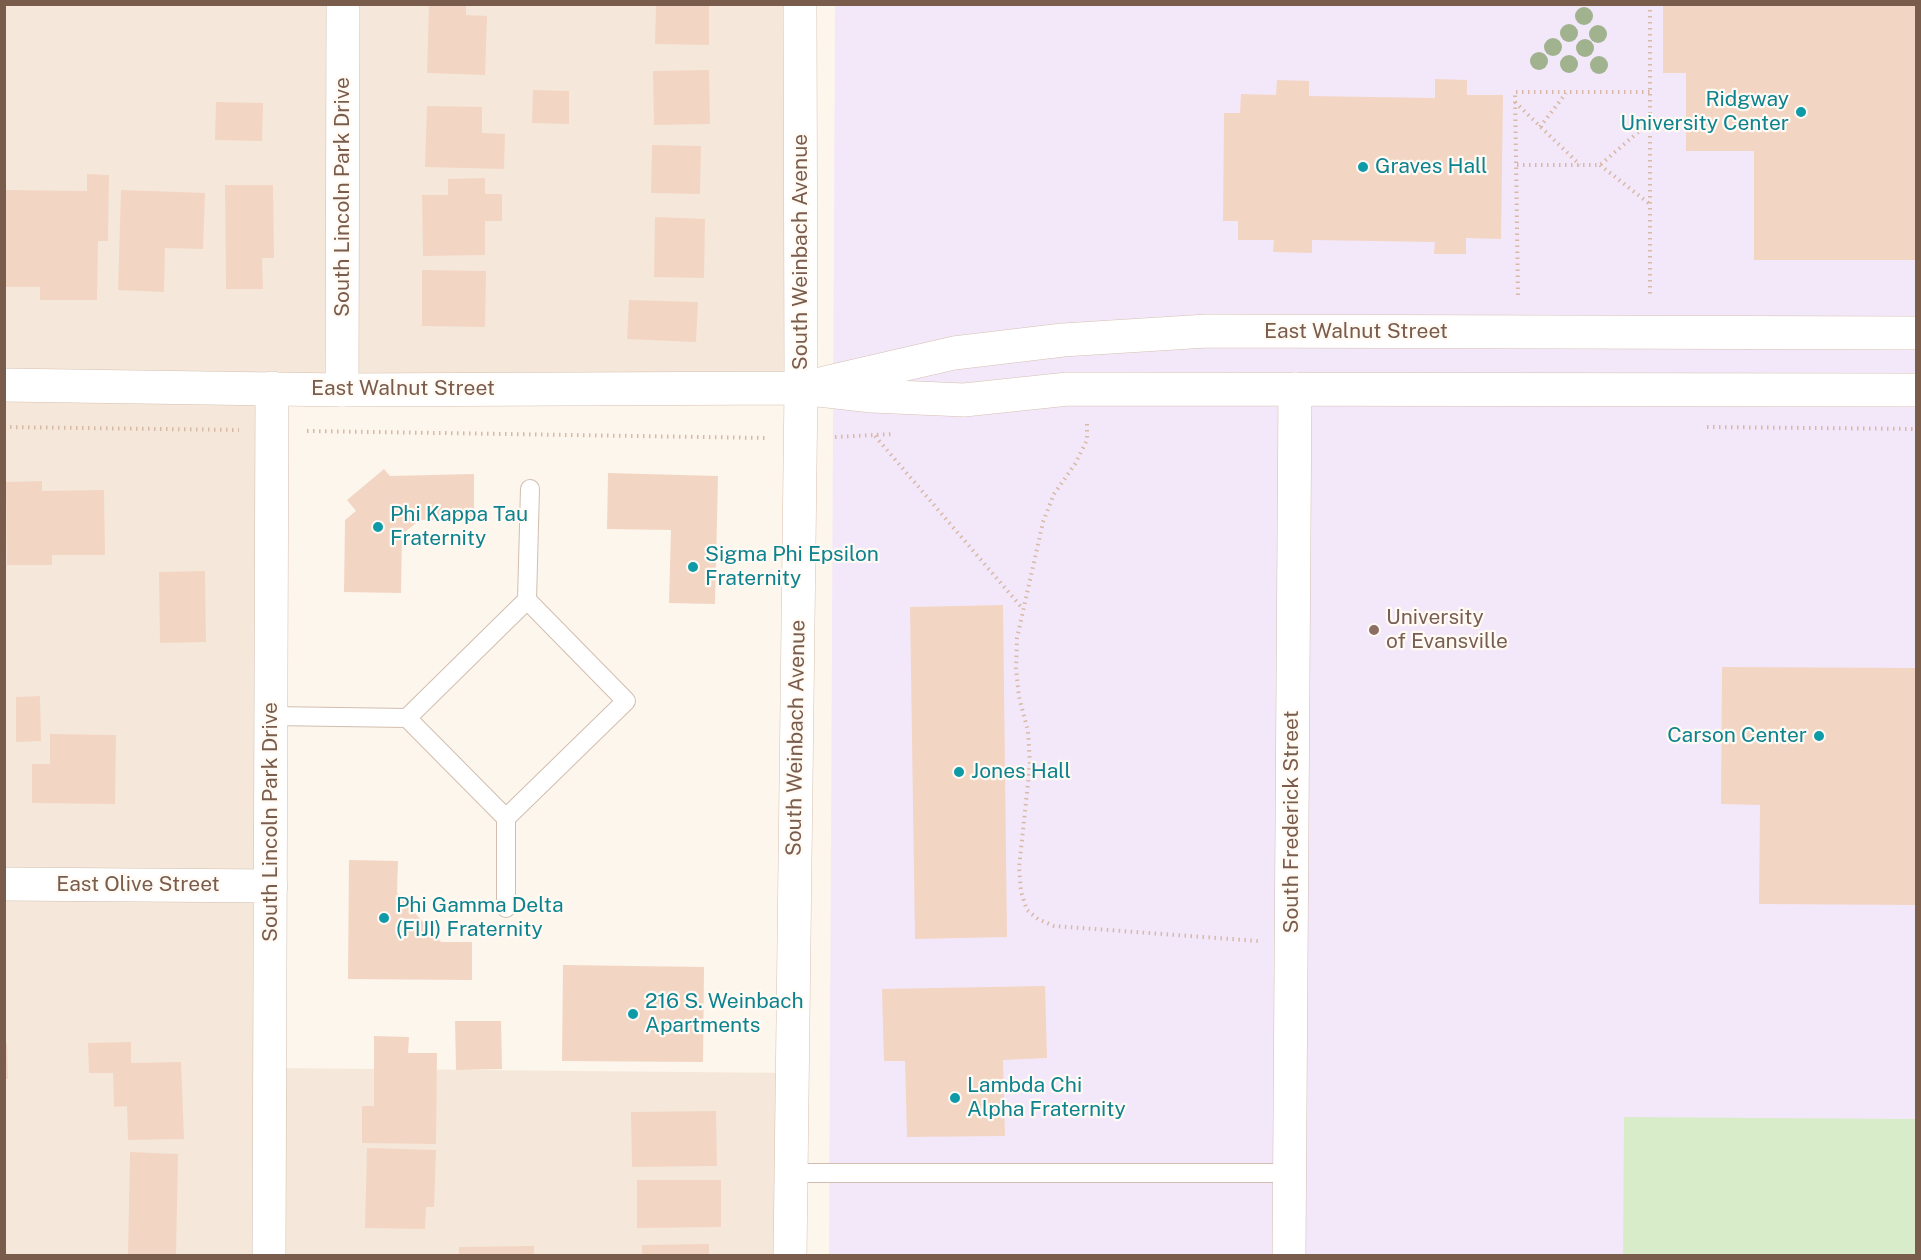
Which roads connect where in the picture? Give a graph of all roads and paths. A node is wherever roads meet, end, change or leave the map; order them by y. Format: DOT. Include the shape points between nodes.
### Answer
graph roads {
  1 [pos="343,4"];
  2 [pos="800,4"];
  3 [pos="1650,4"];
  4 [pos="1650,92"];
  5 [pos="1566,93"];
  6 [pos="1515,102"];
  7 [pos="1651,121"];
  8 [pos="1540,127"];
  9 [pos="1517,165"];
  10 [pos="1581,165"];
  11 [pos="1600,165"];
  12 [pos="1651,204"];
  13 [pos="1518,295"];
  14 [pos="1650,297"];
  15 [pos="1917,333"];
  16 [pos="4,385"];
  17 [pos="272,388"];
  18 [pos="801,388"];
  19 [pos="1295,388"];
  20 [pos="342,390"];
  21 [pos="1917,390"];
  22 [pos="1078,423"];
  23 [pos="1087,423"];
  24 [pos="1099,423"];
  25 [pos="4,427"];
  26 [pos="1707,427"];
  27 [pos="1917,429"];
  28 [pos="271,430"];
  29 [pos="897,434"];
  30 [pos="874,435"];
  31 [pos="801,438"];
  32 [pos="530,489"];
  33 [pos="527,600"];
  34 [pos="1023,609"];
  35 [pos="271,716"];
  36 [pos="407,718"];
  37 [pos="506,818"];
  38 [pos="4,884"];
  39 [pos="271,886"];
  40 [pos="506,908"];
  41 [pos="1267,941"];
  42 [pos="790,1173"];
  43 [pos="1290,1173"];
  44 [pos="269,1256"];
  45 [pos="790,1256"];
  46 [pos="1289,1256"];
  1 -- 20 [label="street, South Lincoln Park Drive"];
  2 -- 18 [label="street, South Weinbach Avenue"];
  3 -- 4 [label="path"];
  4 -- 5 [label="path"];
  4 -- 7 [label="path"];
  5 -- 6 [label="path" via="1515,92"];
  5 -- 8 [label="path"];
  6 -- 8 [label="path"];
  6 -- 9 [label="path"];
  7 -- 11 [label="path"];
  7 -- 12 [label="path"];
  8 -- 10 [label="path"];
  9 -- 10 [label="path"];
  9 -- 13 [label="path"];
  10 -- 11 [label="path"];
  11 -- 12 [label="path"];
  12 -- 14 [label="path"];
  15 -- 18 [label="street, East Walnut Street" via="1207,332 1063,339 954,353"];
  16 -- 17 [label="street, East Walnut Street"];
  17 -- 20 [label="street, East Walnut Street"];
  17 -- 28 [label="street, South Lincoln Park Drive"];
  18 -- 19 [label="street, East Walnut Street" via="872,396 964,399 1068,389"];
  18 -- 20 [label="street, East Walnut Street"];
  18 -- 31 [label="street, South Weinbach Avenue"];
  19 -- 21 [label="street, East Walnut Street"];
  19 -- 43 [label="street, South Frederick Street"];
  22 -- 23 [label="path"];
  23 -- 24 [label="path"];
  23 -- 34 [label="path" via="1087,440 1054,494 1043,522"];
  25 -- 28 [label="path"];
  26 -- 27 [label="path"];
  28 -- 31 [label="path"];
  28 -- 35 [label="street, South Lincoln Park Drive"];
  29 -- 30 [label="path"];
  30 -- 31 [label="path"];
  30 -- 34 [label="path"];
  31 -- 42 [label="street, South Weinbach Avenue"];
  32 -- 33 [label="lane"];
  33 -- 36 [label="lane"];
  33 -- 37 [label="lane" via="626,701"];
  34 -- 41 [label="path" via="1016,669 1030,764 1019,868 1027,909 1054,926"];
  35 -- 36 [label="lane"];
  35 -- 39 [label="street, South Lincoln Park Drive"];
  36 -- 37 [label="lane"];
  37 -- 40 [label="lane"];
  38 -- 39 [label="street, East Olive Street"];
  39 -- 44 [label="street, South Lincoln Park Drive"];
  42 -- 43 [label="lane"];
  42 -- 45 [label="street, South Weinbach Avenue"];
  43 -- 46 [label="street, South Frederick Street"];
}
